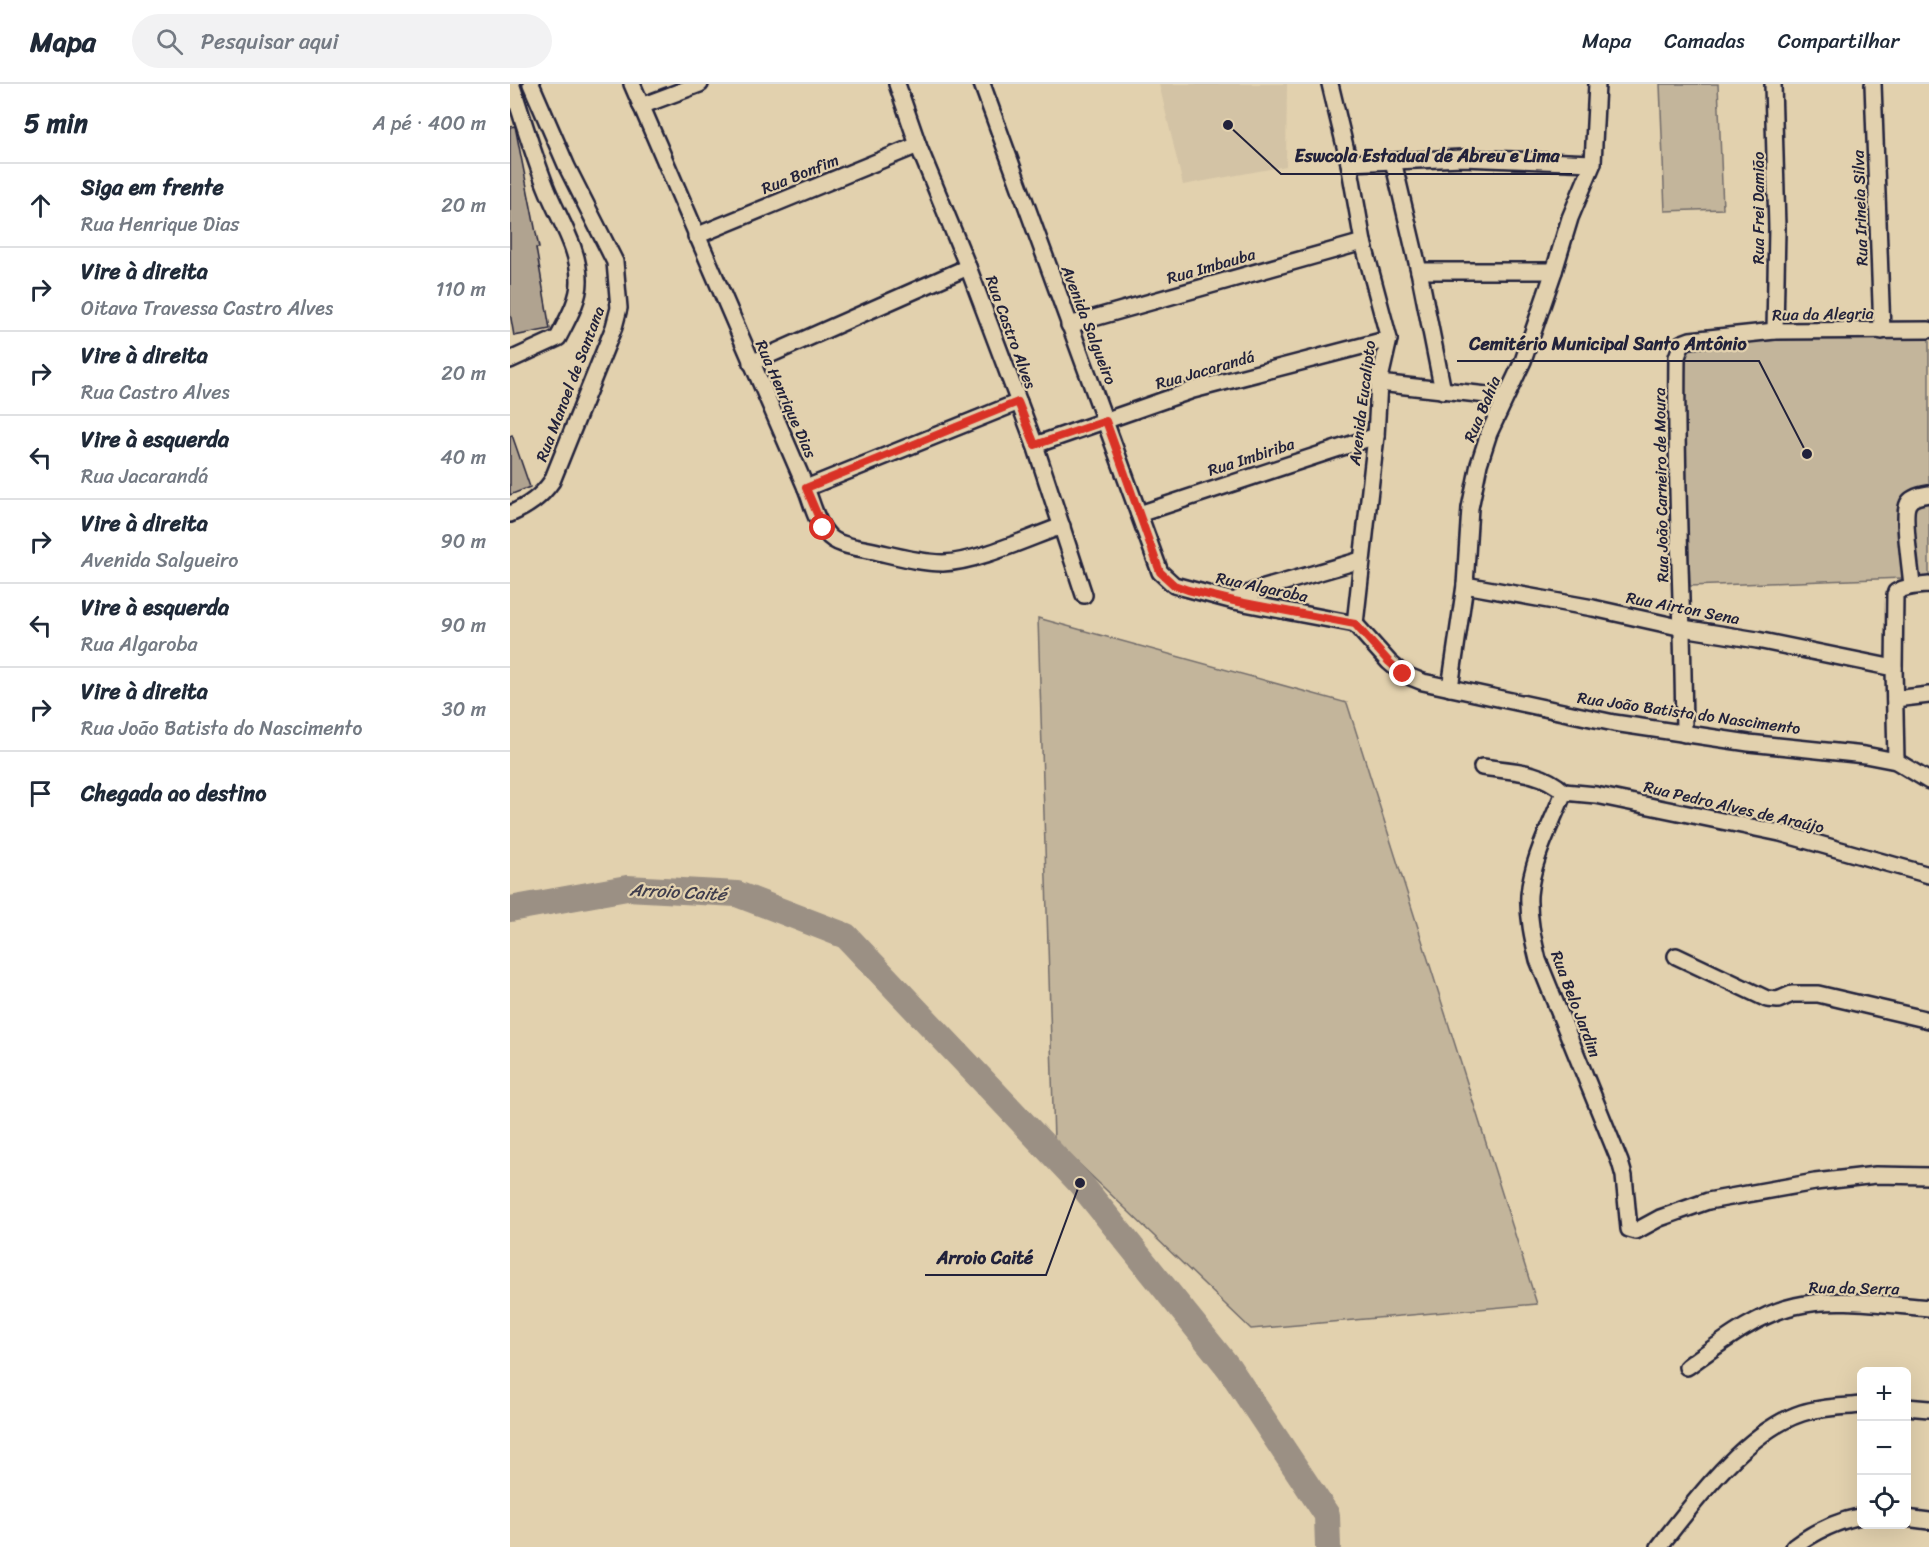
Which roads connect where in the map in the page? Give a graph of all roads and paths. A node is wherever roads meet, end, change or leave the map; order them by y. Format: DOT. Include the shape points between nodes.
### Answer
graph roads {
  1 [pos="531,84"];
  2 [pos="632,84"];
  3 [pos="700,84"];
  4 [pos="897,84"];
  5 [pos="982,84"];
  6 [pos="1330,84"];
  7 [pos="1597,84"];
  8 [pos="1773,84"];
  9 [pos="1873,84"];
  10 [pos="516,86"];
  11 [pos="641,106"];
  12 [pos="918,145"];
  13 [pos="1393,161"];
  14 [pos="1349,163"];
  15 [pos="1593,163"];
  16 [pos="696,236"];
  17 [pos="1363,242"];
  18 [pos="968,267"];
  19 [pos="1419,271"];
  20 [pos="1554,272"];
  21 [pos="1069,325"];
  22 [pos="1929,330"];
  23 [pos="1882,331"];
  24 [pos="1774,332"];
  25 [pos="1389,339"];
  26 [pos="1682,344"];
  27 [pos="510,360"];
  28 [pos="751,363"];
  29 [pos="1379,383"];
  30 [pos="1443,391"];
  31 [pos="1505,397"];
  32 [pos="1018,402"];
  33 [pos="1106,421"];
  34 [pos="1376,436"];
  35 [pos="1035,445"];
  36 [pos="806,488"];
  37 [pos="1929,494"];
  38 [pos="510,514"];
  39 [pos="1139,514"];
  40 [pos="1062,526"];
  41 [pos="1361,560"];
  42 [pos="1165,578"];
  43 [pos="1465,585"];
  44 [pos="1929,585"];
  45 [pos="1912,586"];
  46 [pos="1084,595"];
  47 [pos="1234,601"];
  48 [pos="1355,624"];
  49 [pos="1683,628"];
  50 [pos="1894,668"];
  51 [pos="1449,688"];
  52 [pos="1929,695"];
  53 [pos="1895,699"];
  54 [pos="1684,734"];
  55 [pos="1896,761"];
  56 [pos="1482,767"];
  57 [pos="1929,781"];
  58 [pos="1564,792"];
  59 [pos="1929,875"];
  60 [pos="1676,956"];
  61 [pos="1929,1020"];
  62 [pos="1929,1176"];
  63 [pos="1929,1308"];
  64 [pos="1687,1367"];
  65 [pos="1857,1406"];
  66 [pos="1911,1407"];
  67 [pos="1929,1409"];
  68 [pos="1857,1518"];
  69 [pos="1911,1519"];
  70 [pos="1929,1521"];
  71 [pos="1804,1545"];
  72 [pos="1659,1547"];
  1 -- 38 [label="street, Rua Manoel de Santana" via="615,262 619,308 552,481 540,497"];
  2 -- 11 [label="street, Rua Henrique Dias"];
  3 -- 11 [label="street"];
  4 -- 12 [label="street, Rua Castro Alves"];
  5 -- 21 [label="street, Avenida Salgueiro"];
  6 -- 14 [label="street, Avenida Eucalipto"];
  7 -- 15 [label="street, Rua Bahia"];
  8 -- 24 [label="street, Rua Frei Damião" via="1777,228"];
  9 -- 23 [label="street, Rua Irineia Silva"];
  10 -- 27 [label="street" via="539,168 579,267 579,286 558,338"];
  11 -- 16 [label="street, Rua Henrique Dias"];
  12 -- 16 [label="street, Rua Bonfim"];
  12 -- 18 [label="street, Rua Castro Alves"];
  13 -- 14 [label="street"];
  13 -- 15 [label="street" via="1462,158"];
  13 -- 19 [label="street"];
  14 -- 17 [label="street, Avenida Eucalipto"];
  15 -- 20 [label="street, Rua Bahia" via="1570,218"];
  16 -- 28 [label="street, Rua Henrique Dias"];
  17 -- 21 [label="street, Rua Imbauba"];
  17 -- 25 [label="street, Avenida Eucalipto"];
  18 -- 28 [label="street"];
  18 -- 32 [label="street, Rua Castro Alves"];
  19 -- 20 [label="street"];
  19 -- 30 [label="street"];
  20 -- 31 [label="street, Rua Bahia" via="1523,361"];
  21 -- 33 [label="street, Avenida Salgueiro"];
  22 -- 23 [label="street, Rua da Alegria"];
  23 -- 24 [label="street, Rua da Alegria"];
  24 -- 26 [label="street, Rua da Alegria"];
  25 -- 29 [label="street, Avenida Eucalipto"];
  25 -- 33 [label="street, Rua Jacarandá" via="1193,390"];
  26 -- 49 [label="street, Rua João Carneiro de Moura" via="1677,357 1677,508"];
  28 -- 36 [label="street, Rua Henrique Dias"];
  29 -- 30 [label="street"];
  29 -- 34 [label="street, Avenida Eucalipto"];
  30 -- 31 [label="street"];
  31 -- 43 [label="street, Rua Bahia" via="1479,464 1470,508"];
  32 -- 35 [label="street, Rua Castro Alves"];
  32 -- 36 [label="street"];
  33 -- 35 [label="street, Rua Jacarandá"];
  33 -- 39 [label="street, Avenida Salgueiro"];
  34 -- 39 [label="street, Rua Imbiriba"];
  34 -- 41 [label="street, Avenida Eucalipto"];
  35 -- 40 [label="street, Rua Castro Alves"];
  36 -- 40 [label="street, Rua Henrique Dias" via="818,520 832,538 858,548 930,562 973,558"];
  37 -- 45 [label="street" via="1912,499 1907,506"];
  39 -- 42 [label="street, Avenida Salgueiro"];
  40 -- 46 [label="street, Rua Castro Alves"];
  41 -- 47 [label="street" via="1254,591"];
  41 -- 48 [label="street, Avenida Eucalipto"];
  42 -- 47 [label="street, Rua Algaroba" via="1174,585"];
  43 -- 49 [label="street, Rua Airton Sena"];
  43 -- 51 [label="street, Rua Bahia"];
  44 -- 45 [label="street"];
  45 -- 50 [label="street" via="1898,590 1895,595"];
  47 -- 48 [label="street, Rua Algaroba"];
  48 -- 51 [label="street, Rua João Batista do Nascimento" via="1403,674"];
  49 -- 50 [label="street, Rua Airton Sena"];
  49 -- 54 [label="street, Rua João Carneiro de Moura"];
  50 -- 53 [label="street"];
  51 -- 54 [label="street, Rua João Batista do Nascimento"];
  52 -- 53 [label="street"];
  53 -- 55 [label="street"];
  54 -- 55 [label="street, Rua João Batista do Nascimento"];
  55 -- 57 [label="street, Rua João Batista do Nascimento"];
  56 -- 58 [label="street" via="1545,778"];
  58 -- 59 [label="street, Rua Pedro Alves de Araújo" via="1780,832"];
  58 -- 62 [label="street, Rua Belo Jardim" via="1535,865 1529,895 1531,931 1538,960 1620,1162 1631,1230 1708,1201 1876,1175"];
  60 -- 61 [label="street" via="1772,1000 1792,994 1818,994"];
  63 -- 64 [label="street, Rua da Serra" via="1837,1302 1794,1306 1761,1318"];
  65 -- 72 [label="street" via="1800,1414 1755,1440 1715,1479"];
  66 -- 67 [label="street"];
  68 -- 71 [label="street" via="1812,1534"];
  69 -- 70 [label="street"];
}
